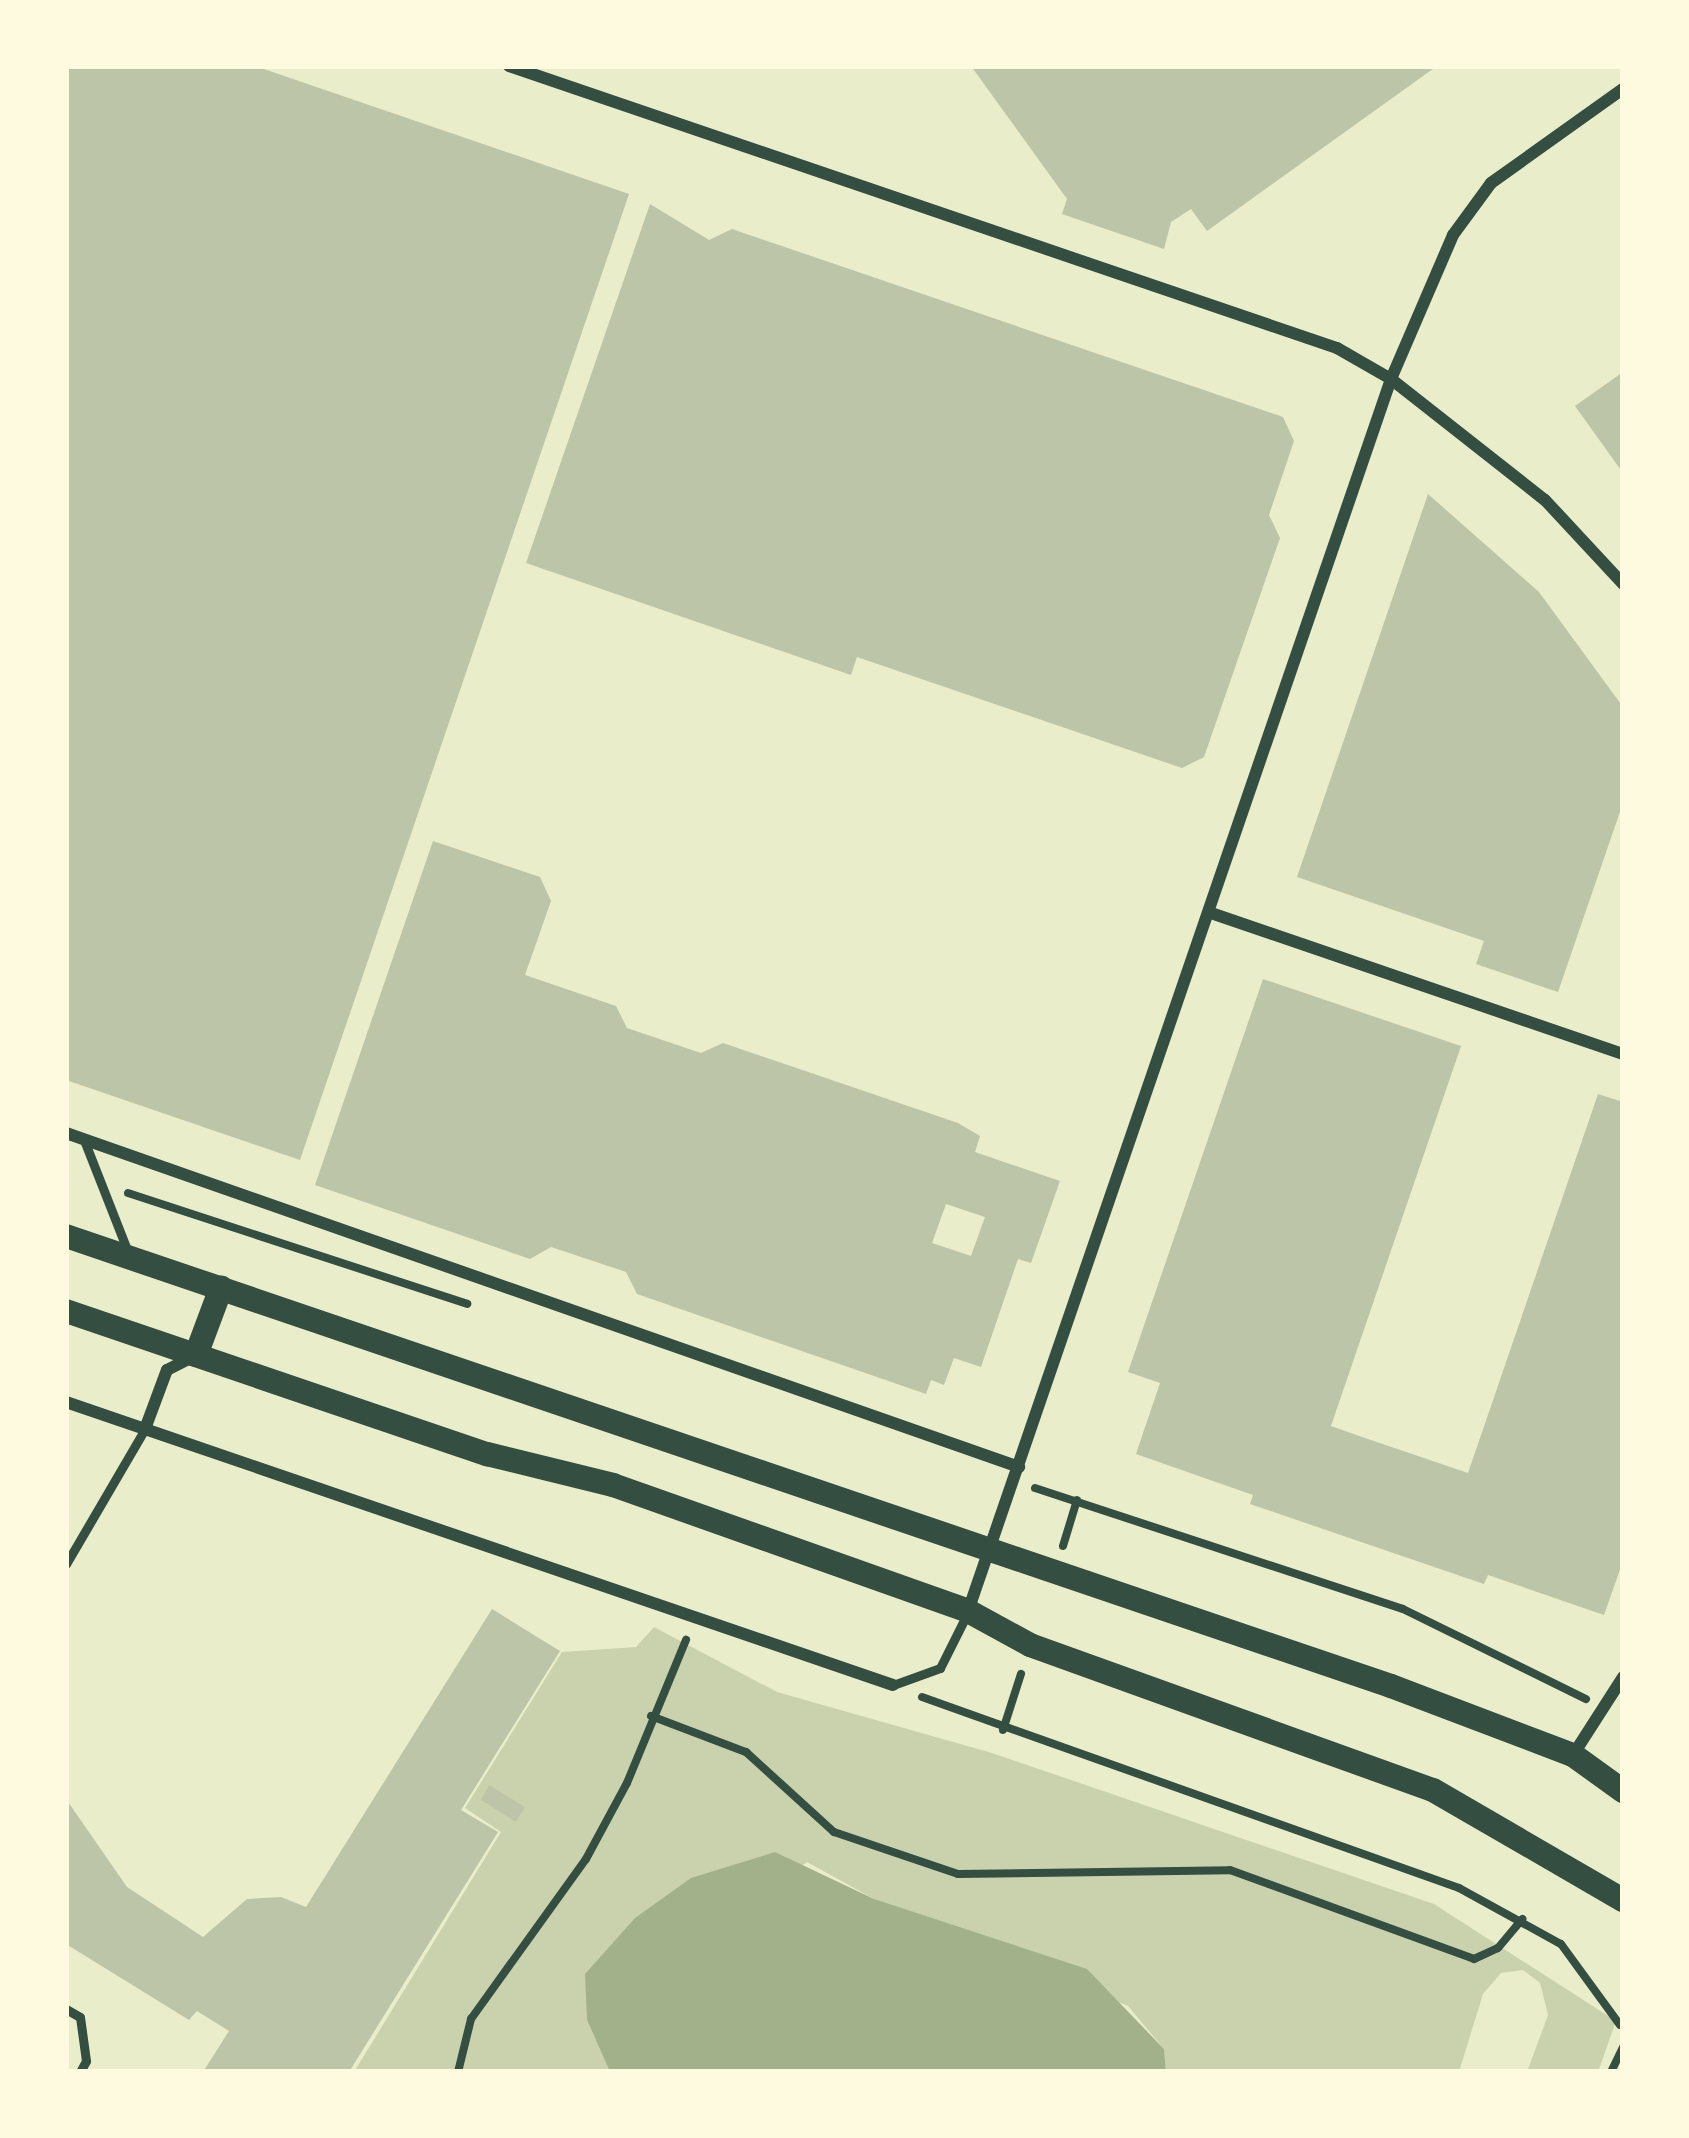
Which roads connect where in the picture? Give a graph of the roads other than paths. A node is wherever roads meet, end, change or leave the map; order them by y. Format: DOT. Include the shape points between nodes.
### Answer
graph roads {
  1 [pos="509,66"];
  2 [pos="1623,89"];
  3 [pos="1391,379"];
  4 [pos="1623,584"];
  5 [pos="1211,914"];
  6 [pos="1623,1054"];
  7 [pos="66,1132"];
  8 [pos="83,1139"];
  9 [pos="66,1236"];
  10 [pos="130,1257"];
  11 [pos="220,1288"];
  12 [pos="66,1311"];
  13 [pos="196,1355"];
  14 [pos="66,1402"];
  15 [pos="145,1429"];
  16 [pos="1019,1467"];
  17 [pos="990,1552"];
  18 [pos="66,1564"];
  19 [pos="968,1611"];
  20 [pos="1623,1677"];
  21 [pos="893,1685"];
  22 [pos="1573,1755"];
  23 [pos="1623,1791"];
  24 [pos="1623,1900"];
  25 [pos="66,2009"];
  26 [pos="80,2072"];
  1 -- 3 [label="street" via="1337,348"];
  2 -- 3 [label="street" via="1491,183 1453,235"];
  3 -- 4 [label="street" via="1545,500"];
  3 -- 5 [label="street"];
  5 -- 6 [label="street"];
  5 -- 16 [label="street"];
  7 -- 8 [label="street"];
  8 -- 10 [label="lane"];
  8 -- 16 [label="street"];
  9 -- 10 [label="main road"];
  10 -- 11 [label="main road"];
  11 -- 13 [label="main road"];
  11 -- 17 [label="main road"];
  12 -- 13 [label="main road"];
  13 -- 15 [label="street" via="167,1370"];
  13 -- 19 [label="main road" via="487,1454 613,1485"];
  14 -- 15 [label="street"];
  15 -- 18 [label="lane"];
  15 -- 21 [label="street"];
  16 -- 17 [label="street"];
  17 -- 19 [label="street"];
  17 -- 22 [label="main road"];
  19 -- 21 [label="lane" via="940,1668"];
  19 -- 24 [label="main road" via="1030,1645 1433,1790"];
  20 -- 22 [label="street"];
  22 -- 23 [label="main road"];
  25 -- 26 [label="lane" via="80,2017"];
}
